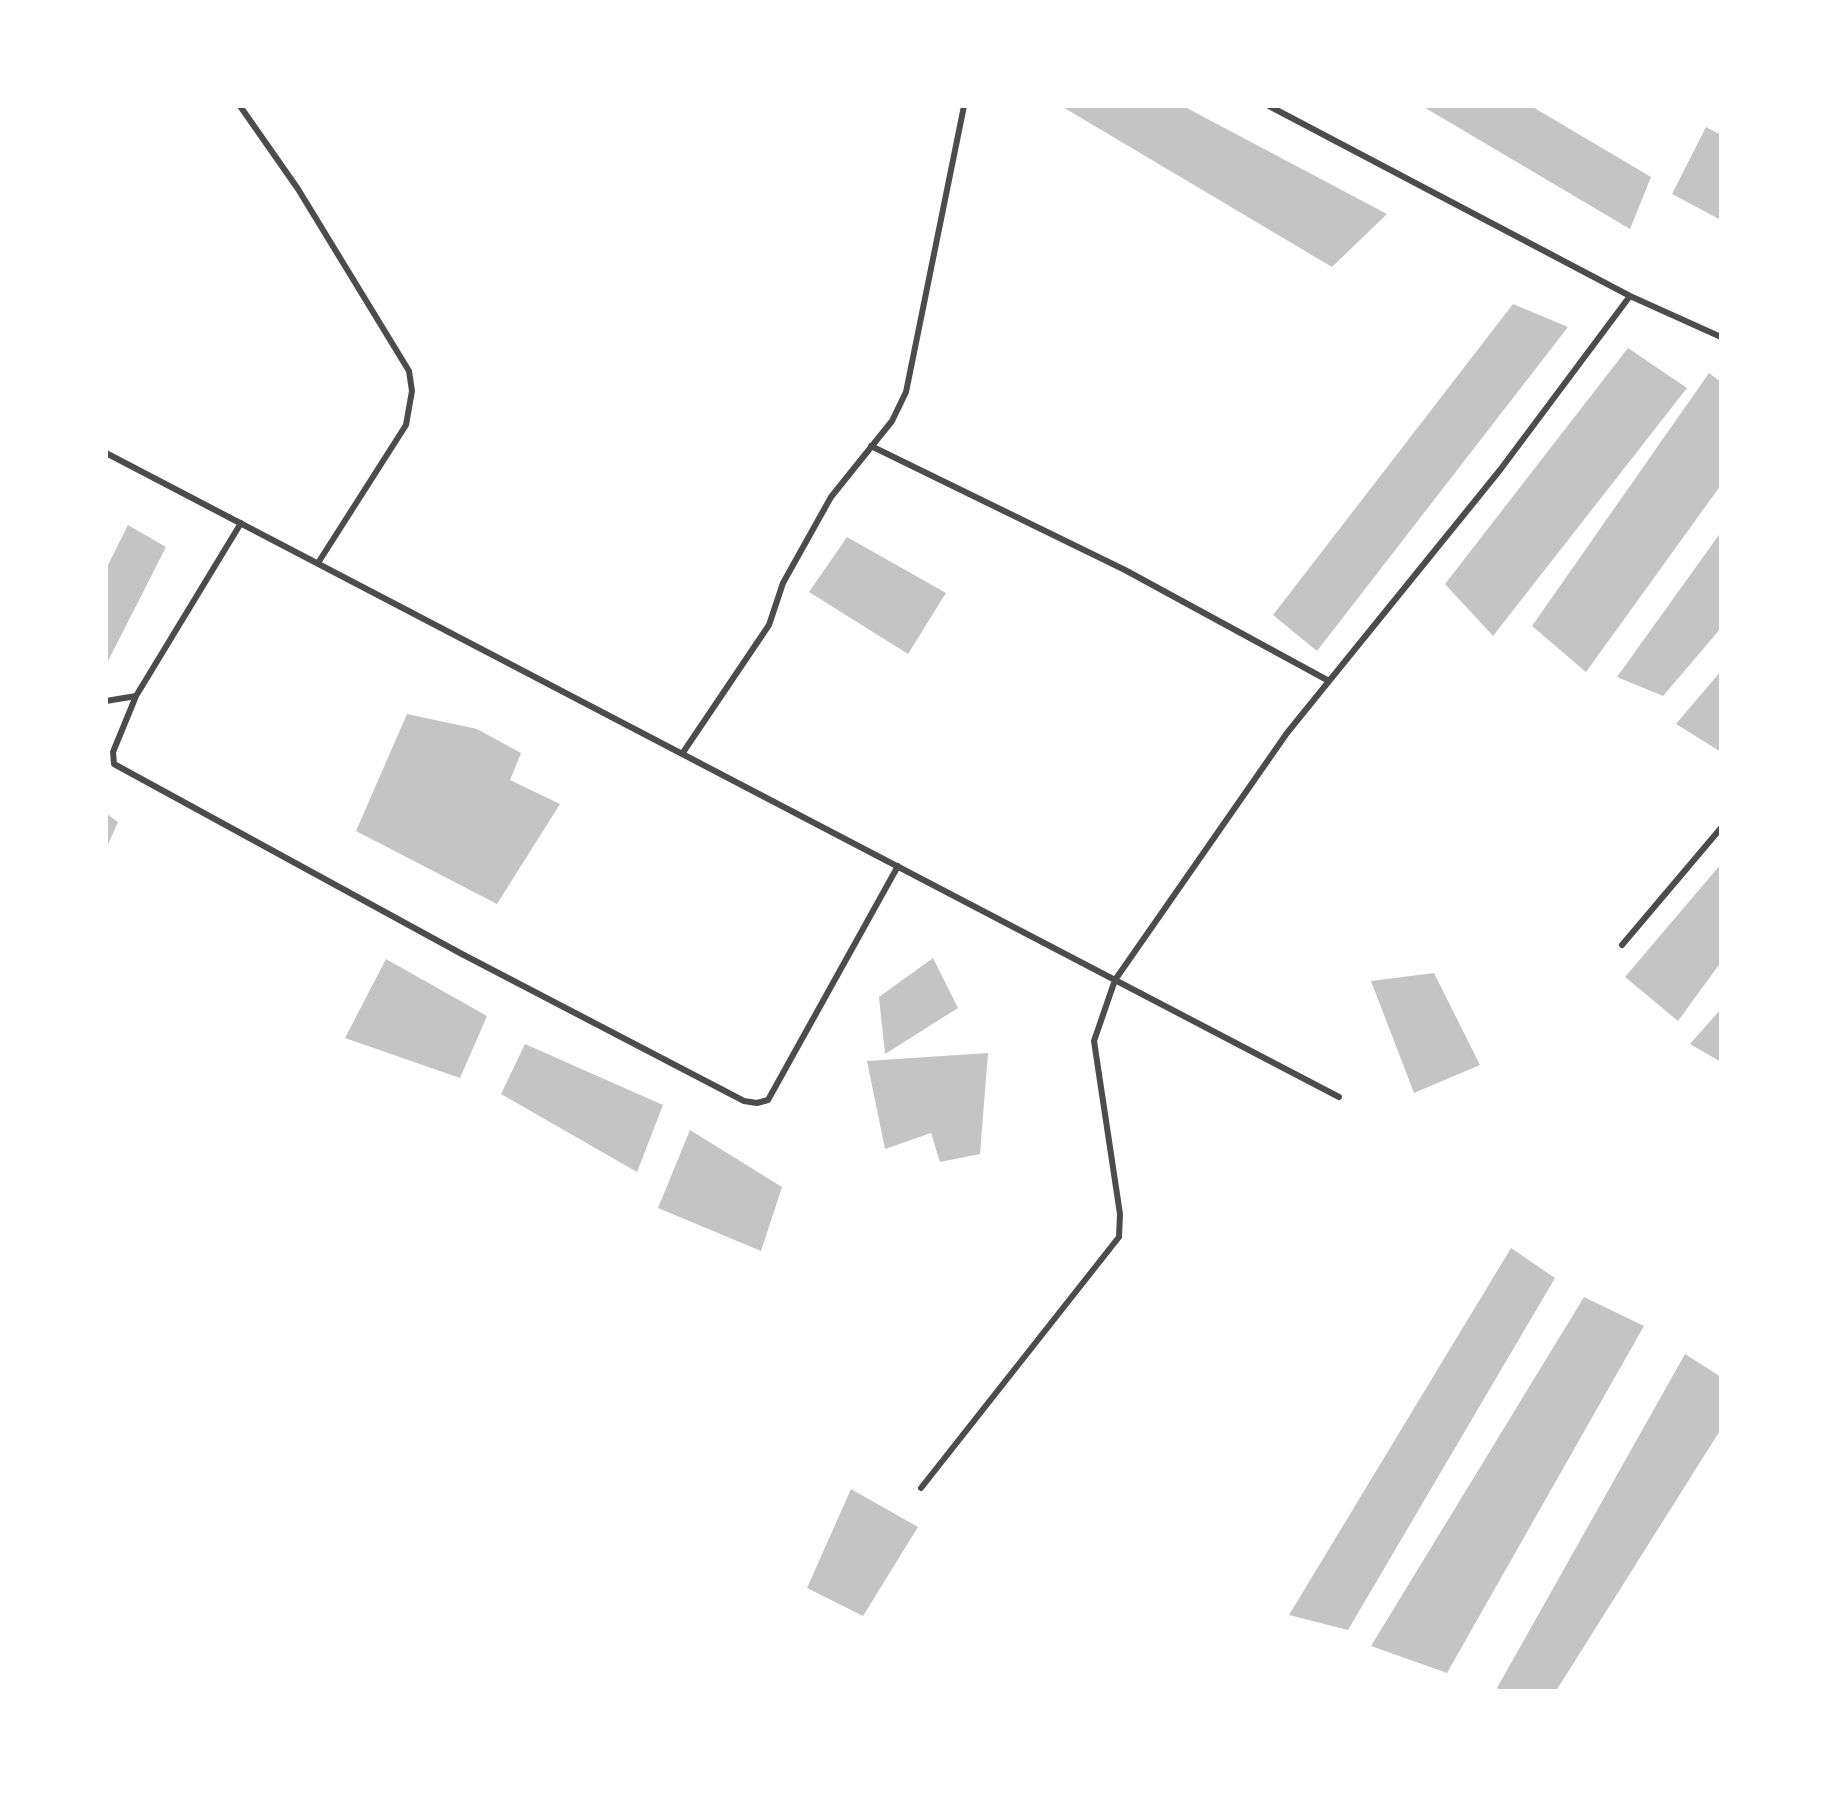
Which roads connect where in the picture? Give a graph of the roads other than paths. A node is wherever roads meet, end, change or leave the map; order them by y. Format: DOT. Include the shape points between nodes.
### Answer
graph roads {
  1 [pos="240,106"];
  2 [pos="964,106"];
  3 [pos="1269,106"];
  4 [pos="1630,296"];
  5 [pos="1721,337"];
  6 [pos="871,446"];
  7 [pos="106,453"];
  8 [pos="241,523"];
  9 [pos="318,563"];
  10 [pos="1329,681"];
  11 [pos="136,696"];
  12 [pos="106,701"];
  13 [pos="682,754"];
  14 [pos="1721,828"];
  15 [pos="898,866"];
  16 [pos="1622,945"];
  17 [pos="1115,980"];
  18 [pos="1339,1097"];
  19 [pos="921,1488"];
  1 -- 9 [label="lane" via="298,189 409,371 412,391 406,425"];
  2 -- 6 [label="lane" via="906,392 892,421"];
  3 -- 4 [label="lane"];
  4 -- 5 [label="lane"];
  4 -- 10 [label="lane" via="1500,470"];
  6 -- 10 [label="lane" via="1125,570"];
  6 -- 13 [label="lane" via="831,497 783,583 769,625"];
  7 -- 8 [label="lane"];
  8 -- 9 [label="lane"];
  8 -- 11 [label="lane"];
  9 -- 13 [label="lane"];
  10 -- 17 [label="lane"];
  11 -- 12 [label="lane"];
  11 -- 15 [label="lane" via="113,752 114,764 744,1101 768,1100"];
  13 -- 15 [label="lane"];
  14 -- 16 [label="lane"];
  15 -- 17 [label="lane"];
  17 -- 18 [label="lane"];
  17 -- 19 [label="lane" via="1094,1041 1119,1237"];
}
